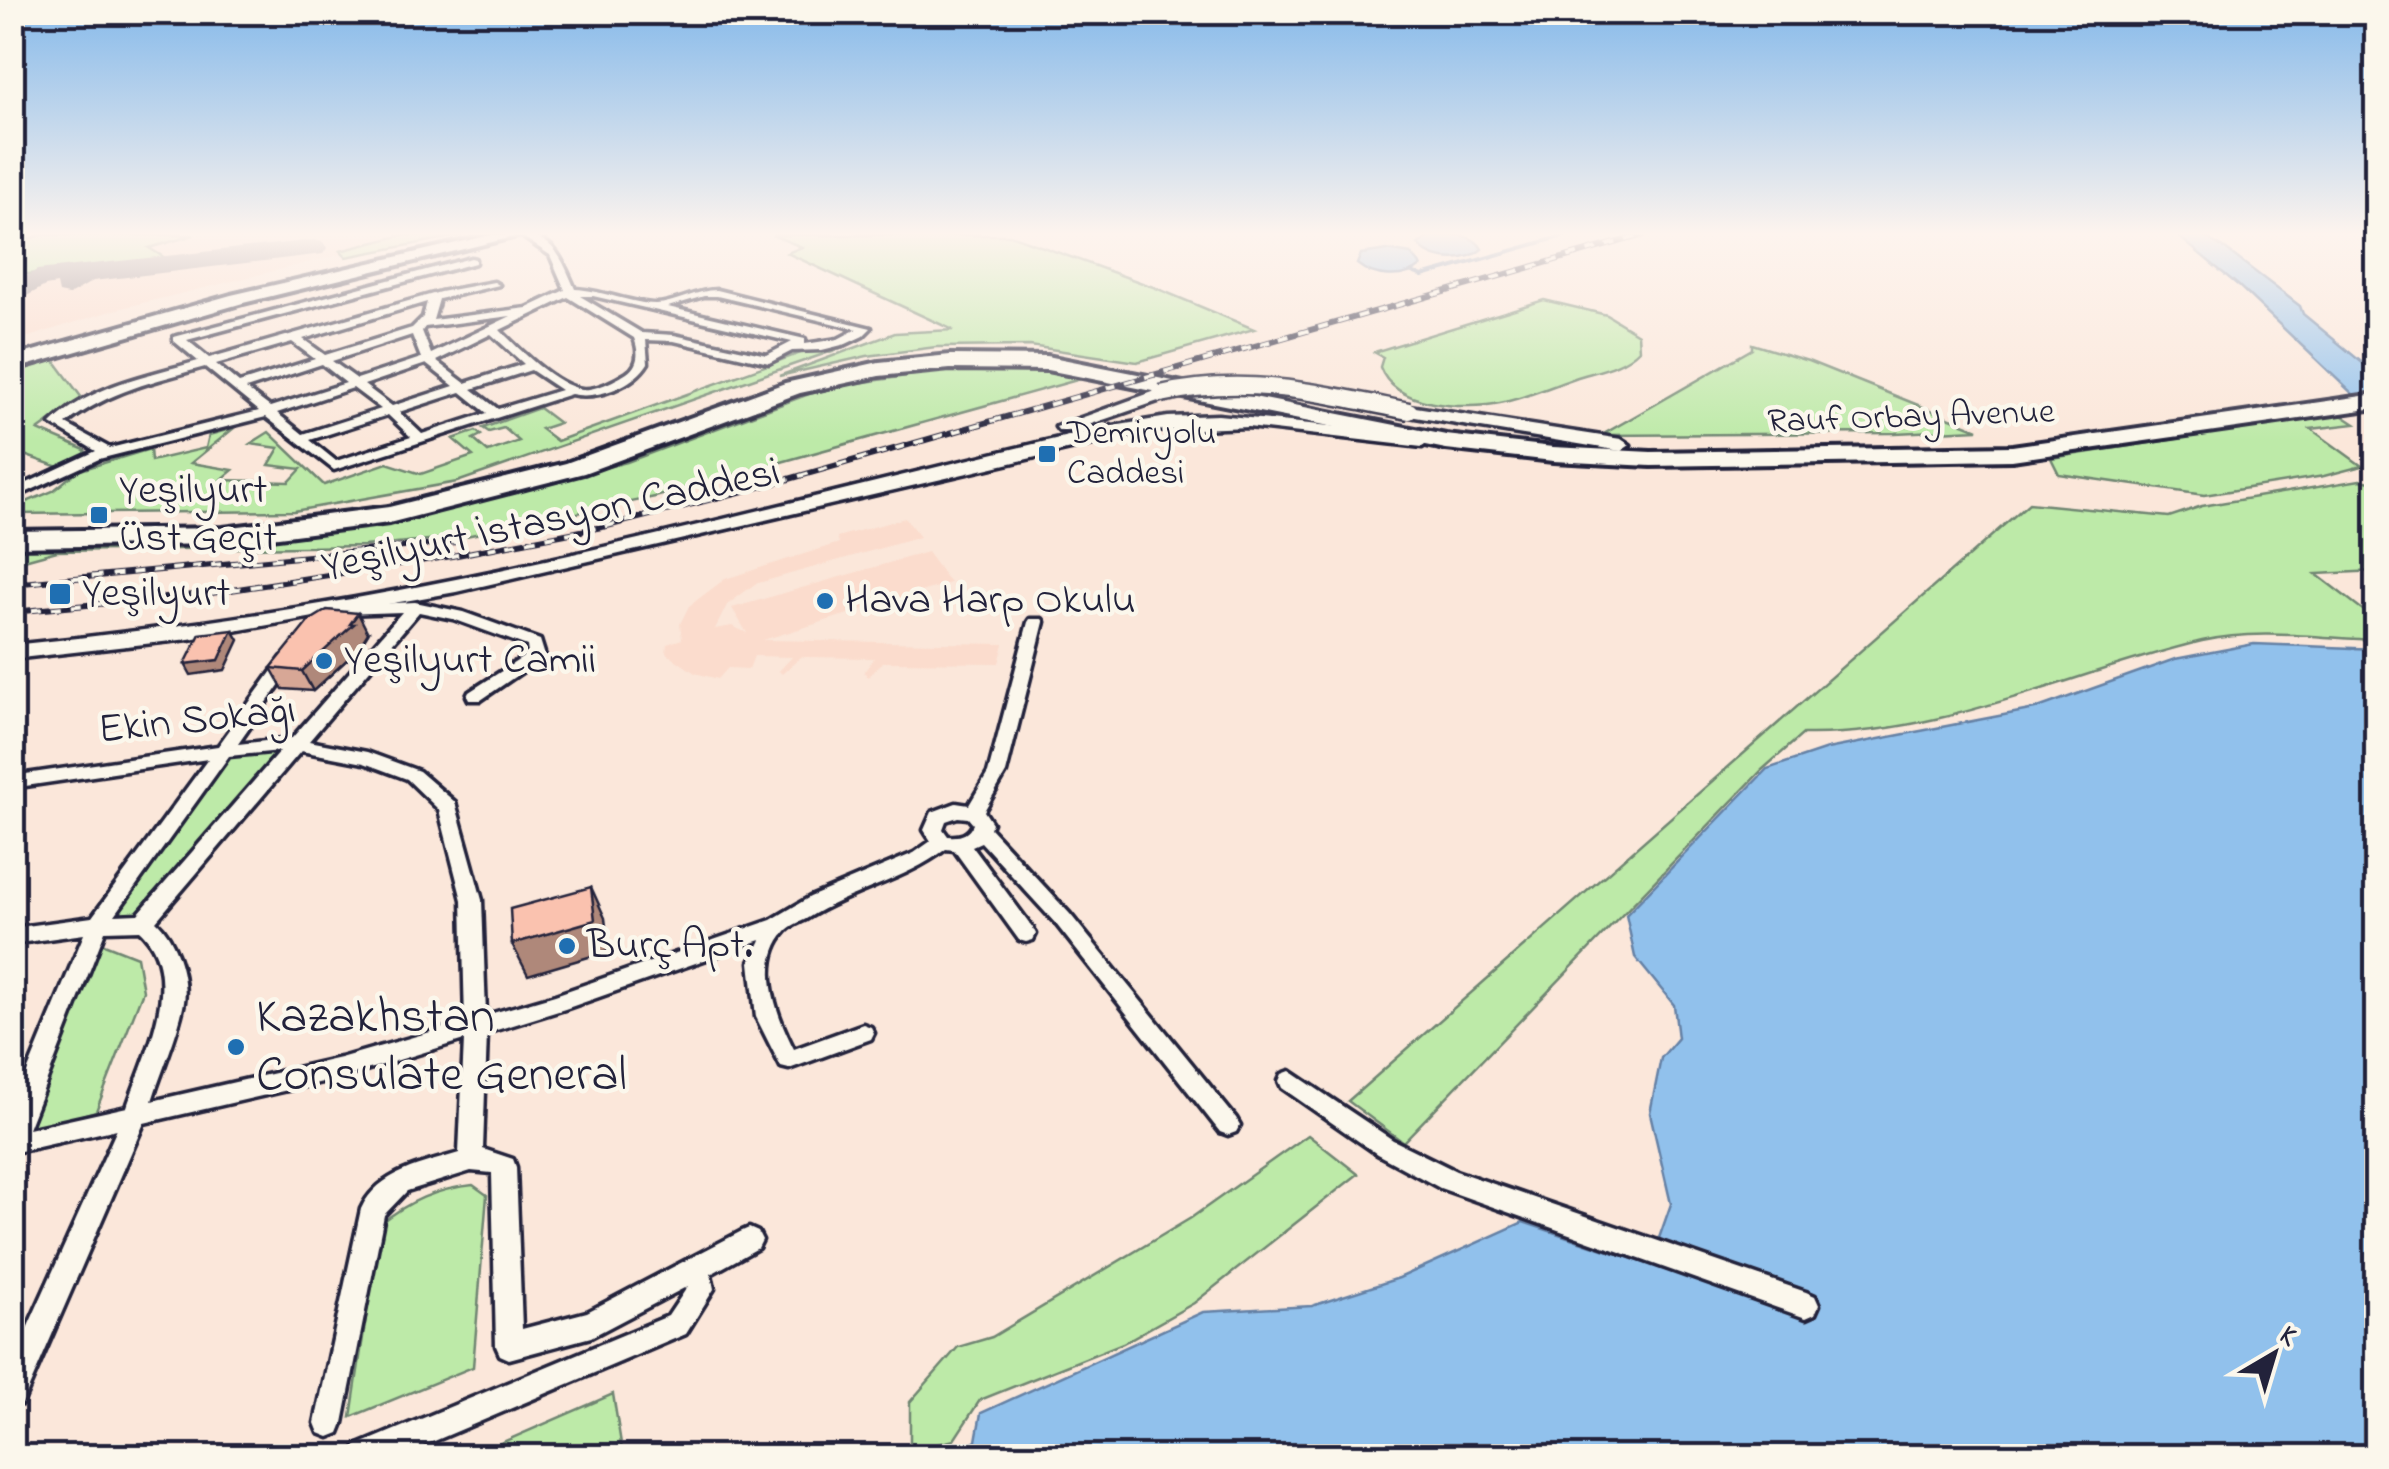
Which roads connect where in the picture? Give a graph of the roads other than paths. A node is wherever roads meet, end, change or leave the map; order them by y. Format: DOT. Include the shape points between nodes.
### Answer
graph roads {
  1 [pos="191,304"];
  2 [pos="224,304"];
  3 [pos="305,304"];
  4 [pos="359,304"];
  5 [pos="411,304"];
  6 [pos="431,304"];
  7 [pos="544,304"];
  8 [pos="588,304"];
  9 [pos="639,304"];
  10 [pos="667,304"];
  11 [pos="760,304"];
  12 [pos="654,307"];
  13 [pos="530,310"];
  14 [pos="372,315"];
  15 [pos="420,327"];
  16 [pos="494,331"];
  17 [pos="638,336"];
  18 [pos="293,337"];
  19 [pos="792,348"];
  20 [pos="12,354"];
  21 [pos="322,360"];
  22 [pos="428,360"];
  23 [pos="208,362"];
  24 [pos="12,364"];
  25 [pos="534,365"];
  26 [pos="354,385"];
  27 [pos="2376,385"];
  28 [pos="239,387"];
  29 [pos="462,388"];
  30 [pos="572,390"];
  31 [pos="2364,402"];
  32 [pos="390,410"];
  33 [pos="271,412"];
  34 [pos="496,414"];
  35 [pos="300,439"];
  36 [pos="420,439"];
  37 [pos="1446,442"];
  38 [pos="1621,445"];
  39 [pos="109,453"];
  40 [pos="12,495"];
  41 [pos="12,520"];
  42 [pos="12,529"];
  43 [pos="221,530"];
  44 [pos="12,538"];
  45 [pos="12,547"];
  46 [pos="455,578"];
  47 [pos="415,607"];
  48 [pos="327,609"];
  49 [pos="255,614"];
  50 [pos="457,615"];
  51 [pos="1036,622"];
  52 [pos="195,623"];
  53 [pos="12,639"];
  54 [pos="12,652"];
  55 [pos="475,696"];
  56 [pos="294,744"];
  57 [pos="221,750"];
  58 [pos="12,782"];
  59 [pos="977,821"];
  60 [pos="951,843"];
  61 [pos="143,922"];
  62 [pos="98,924"];
  63 [pos="778,926"];
  64 [pos="1026,934"];
  65 [pos="12,936"];
  66 [pos="476,1028"];
  67 [pos="862,1033"];
  68 [pos="1290,1081"];
  69 [pos="135,1116"];
  70 [pos="1228,1125"];
  71 [pos="12,1141"];
  72 [pos="470,1160"];
  73 [pos="748,1240"];
  74 [pos="697,1267"];
  75 [pos="1806,1305"];
  76 [pos="12,1394"];
  77 [pos="330,1423"];
  78 [pos="366,1456"];
  1 -- 20 [label="main road"];
  2 -- 24 [label="main road"];
  3 -- 23 [label="street" via="178,339"];
  4 -- 14 [label="street"];
  5 -- 14 [label="street"];
  6 -- 15 [label="street"];
  7 -- 13 [label="street"];
  8 -- 17 [label="street"];
  9 -- 12 [label="street"];
  10 -- 12 [label="street"];
  11 -- 19 [label="street" via="865,328 831,344"];
  12 -- 19 [label="street" via="802,341"];
  13 -- 15 [label="street"];
  13 -- 16 [label="street"];
  14 -- 18 [label="street"];
  15 -- 21 [label="street"];
  15 -- 22 [label="street"];
  16 -- 22 [label="street"];
  16 -- 25 [label="street"];
  17 -- 19 [label="street" via="760,358"];
  17 -- 30 [label="street" via="644,354 638,374 589,392"];
  18 -- 21 [label="street"];
  18 -- 23 [label="street"];
  21 -- 26 [label="street"];
  21 -- 28 [label="street"];
  22 -- 26 [label="street"];
  22 -- 29 [label="street"];
  23 -- 28 [label="street"];
  23 -- 39 [label="street" via="99,395 57,424"];
  25 -- 29 [label="street"];
  25 -- 30 [label="street"];
  26 -- 32 [label="street"];
  26 -- 33 [label="street"];
  27 -- 38 [label="highway, Rauf Orbay Avenue" via="1992,439"];
  28 -- 33 [label="street"];
  29 -- 32 [label="street"];
  29 -- 34 [label="street"];
  30 -- 34 [label="street"];
  31 -- 37 [label="highway, Rauf Orbay Avenue" via="1993,454 1651,459"];
  32 -- 35 [label="street"];
  32 -- 36 [label="street"];
  33 -- 35 [label="street"];
  33 -- 39 [label="street"];
  34 -- 36 [label="street"];
  35 -- 36 [label="street" via="334,466"];
  37 -- 43 [label="highway, Rauf Orbay Avenue" via="1082,368 985,360 914,364 794,388 590,464 450,502 342,523"];
  37 -- 46 [label="main road, Yeşilyurt İstasyon Caddesi" via="1278,423 1186,421 1103,432 608,551"];
  38 -- 43 [label="highway, Rauf Orbay Avenue" via="1434,427 1060,354 944,352 788,378 572,456 462,486"];
  38 -- 46 [label="main road, Yeşilyurt İstasyon Caddesi, bridge" via="1246,382 1208,384 1012,444"];
  39 -- 40 [label="street"];
  41 -- 43 [label="highway"];
  42 -- 43 [label="highway"];
  43 -- 44 [label="highway"];
  43 -- 45 [label="highway" via="173,542"];
  46 -- 48 [label="main road, Yeşilyurt İstasyon Caddesi"];
  46 -- 49 [label="main road, Yeşilyurt İstasyon Caddesi"];
  46 -- 50 [label="street"];
  47 -- 48 [label="street"];
  47 -- 50 [label="street"];
  47 -- 56 [label="street"];
  48 -- 49 [label="main road, Yeşilyurt İstasyon Caddesi"];
  48 -- 57 [label="street"];
  49 -- 52 [label="main road, Yeşilyurt İstasyon Caddesi"];
  50 -- 55 [label="street" via="534,643 538,656"];
  51 -- 59 [label="street" via="997,773"];
  52 -- 53 [label="main road, Yeşilyurt İstasyon Caddesi"];
  52 -- 54 [label="main road, Yeşilyurt İstasyon Caddesi"];
  56 -- 57 [label="street, Ekin Sokağı"];
  56 -- 61 [label="street"];
  56 -- 66 [label="street, Ekin Sokağı" via="413,775 448,807 472,900"];
  57 -- 58 [label="street, Ekin Sokağı"];
  57 -- 62 [label="street"];
  59 -- 60 [label="street" via="977,836"];
  59 -- 60 [label="street" via="956,810 939,817 933,830"];
  59 -- 70 [label="street"];
  60 -- 63 [label="street"];
  60 -- 64 [label="street"];
  61 -- 62 [label="street"];
  61 -- 69 [label="street" via="158,935 174,998"];
  62 -- 65 [label="street"];
  62 -- 71 [label="street"];
  63 -- 66 [label="street"];
  63 -- 67 [label="street" via="760,962 768,1017 789,1060"];
  66 -- 69 [label="street"];
  66 -- 72 [label="street, Ekin Sokağı"];
  68 -- 75 [label="street" via="1385,1147 1450,1180"];
  69 -- 71 [label="street"];
  69 -- 76 [label="street"];
  72 -- 74 [label="street" via="504,1167 509,1346 591,1324"];
  72 -- 77 [label="street" via="399,1183 373,1210"];
  73 -- 74 [label="street"];
  74 -- 78 [label="street" via="701,1288 677,1325"];
}
